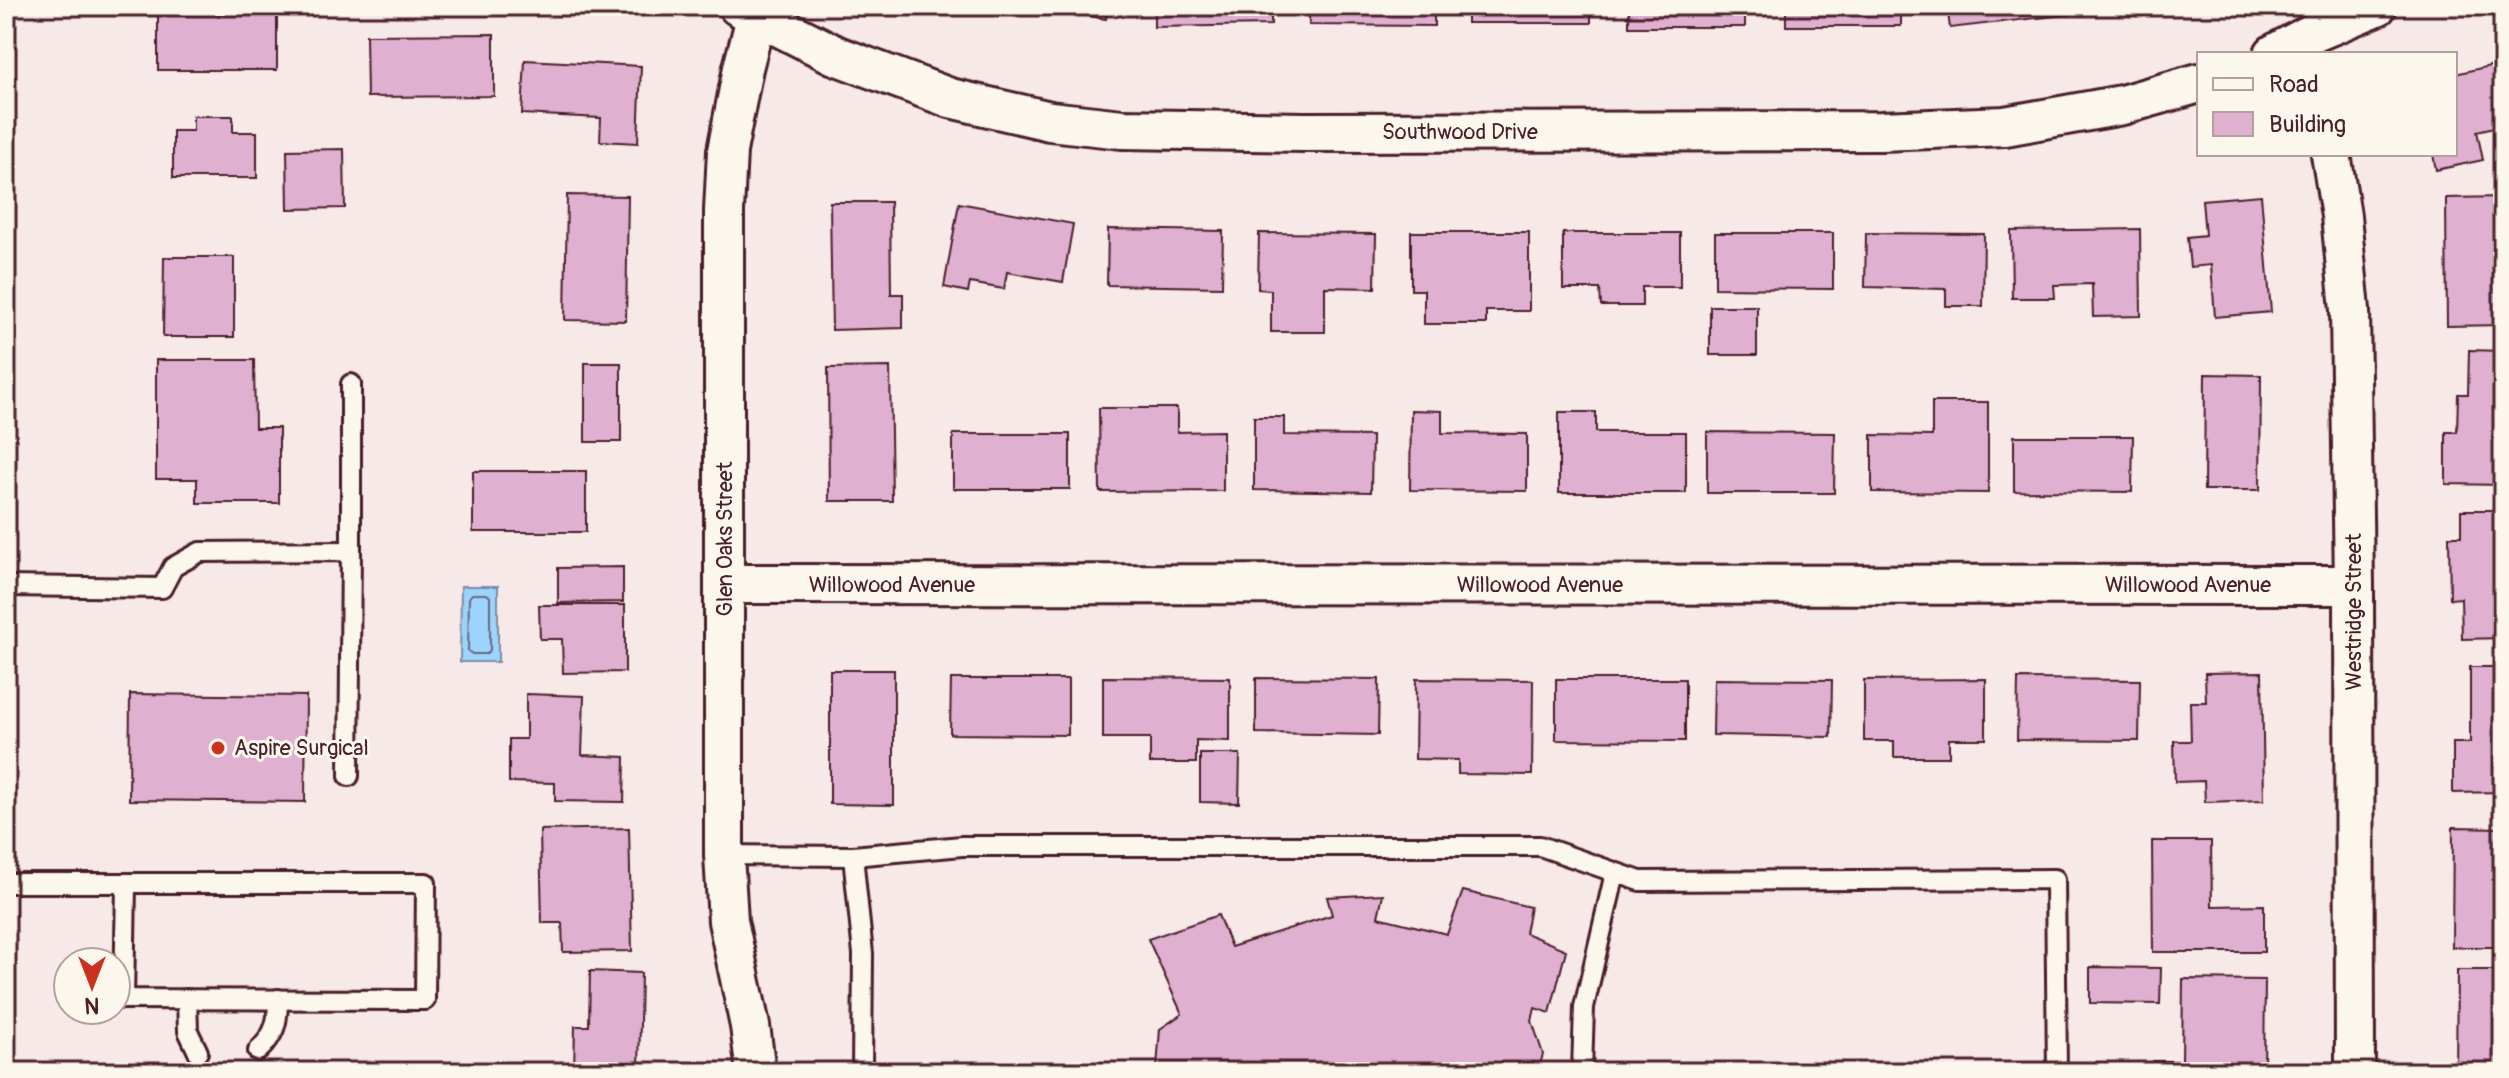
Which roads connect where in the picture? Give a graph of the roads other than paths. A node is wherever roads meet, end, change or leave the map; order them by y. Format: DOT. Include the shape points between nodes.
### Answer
graph roads {
  1 [pos="2377,6"];
  2 [pos="751,9"];
  3 [pos="2316,31"];
  4 [pos="2278,52"];
  5 [pos="2197,84"];
  6 [pos="2331,156"];
  7 [pos="351,384"];
  8 [pos="351,551"];
  9 [pos="725,584"];
  10 [pos="2354,585"];
  11 [pos="6,586"];
  12 [pos="349,776"];
  13 [pos="724,855"];
  14 [pos="853,856"];
  15 [pos="1615,873"];
  16 [pos="6,883"];
  17 [pos="126,884"];
  18 [pos="187,999"];
  19 [pos="278,999"];
  20 [pos="258,1051"];
  21 [pos="198,1052"];
  22 [pos="756,1072"];
  23 [pos="862,1072"];
  24 [pos="1582,1072"];
  25 [pos="2057,1072"];
  26 [pos="2355,1072"];
  1 -- 3 [label="street"];
  2 -- 5 [label="street, Southwood Drive" via="835,55 950,98 1050,121 1122,129 1881,131 2005,126 2122,105"];
  2 -- 9 [label="street, Glen Oaks Street" via="727,151 724,211"];
  3 -- 4 [label="street"];
  6 -- 10 [label="street, Westridge Street" via="2350,310"];
  7 -- 8 [label="lane"];
  8 -- 11 [label="lane" via="200,552 173,567 162,588"];
  8 -- 12 [label="lane"];
  9 -- 10 [label="street, Willowood Avenue"];
  9 -- 13 [label="street, Glen Oaks Street"];
  10 -- 26 [label="street, Westridge Street"];
  13 -- 14 [label="lane"];
  13 -- 22 [label="street, Glen Oaks Street" via="728,921"];
  14 -- 15 [label="lane" via="962,846 1540,846"];
  14 -- 23 [label="lane" via="863,954"];
  15 -- 24 [label="lane" via="1584,1007"];
  15 -- 25 [label="lane" via="1640,881 2055,879"];
  16 -- 17 [label="lane"];
  17 -- 18 [label="lane" via="124,999"];
  17 -- 19 [label="lane" via="426,883 425,1000"];
  18 -- 19 [label="lane"];
  18 -- 21 [label="lane" via="188,1031"];
  19 -- 20 [label="lane" via="278,1023"];
}
